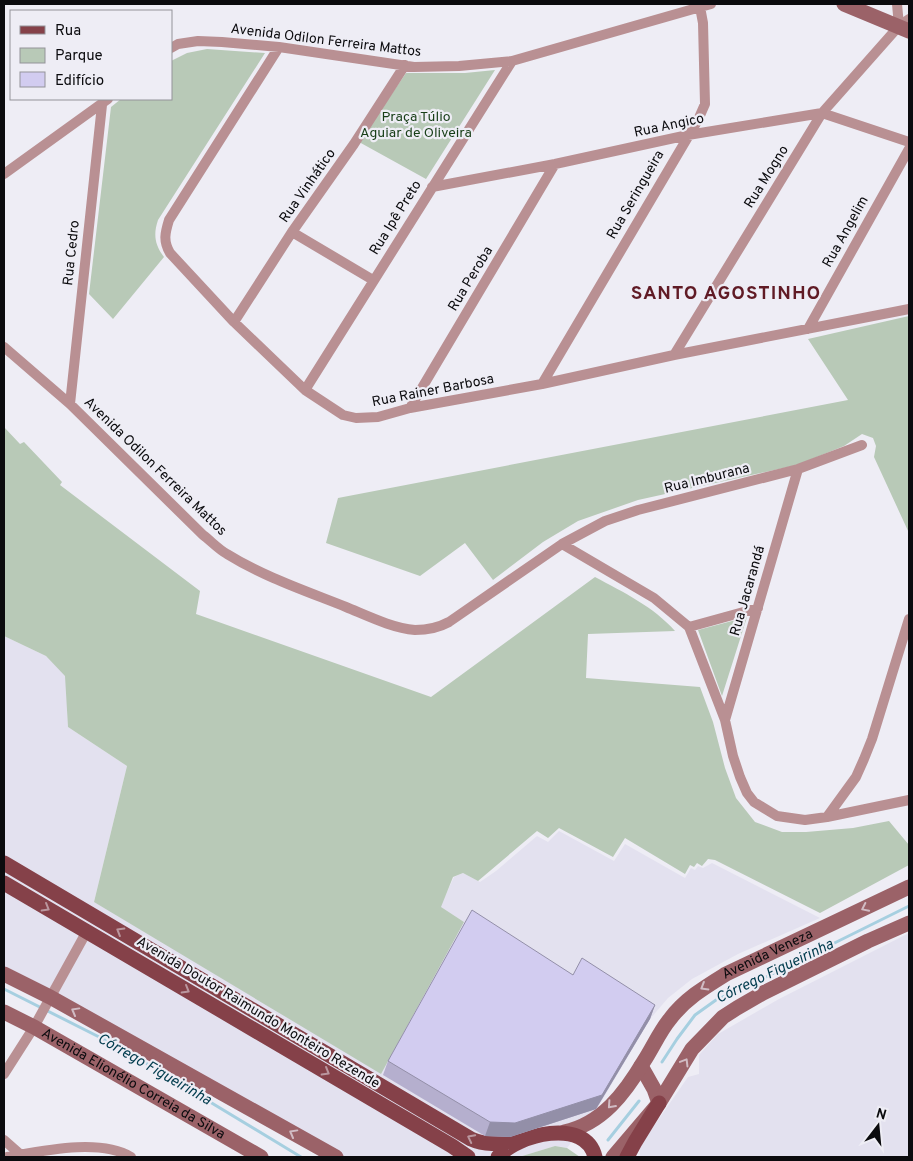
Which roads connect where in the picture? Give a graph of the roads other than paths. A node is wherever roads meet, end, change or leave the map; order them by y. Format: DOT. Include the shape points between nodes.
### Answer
graph roads {
  1 [pos="711,4"];
  2 [pos="844,4"];
  3 [pos="897,4"];
  4 [pos="698,5"];
  5 [pos="906,25"];
  6 [pos="172,47"];
  7 [pos="279,48"];
  8 [pos="512,61"];
  9 [pos="405,65"];
  10 [pos="105,102"];
  11 [pos="822,113"];
  12 [pos="688,135"];
  13 [pos="909,142"];
  14 [pos="909,149"];
  15 [pos="555,164"];
  16 [pos="4,174"];
  17 [pos="432,187"];
  18 [pos="292,232"];
  19 [pos="373,280"];
  20 [pos="909,309"];
  21 [pos="234,322"];
  22 [pos="808,329"];
  23 [pos="4,347"];
  24 [pos="674,355"];
  25 [pos="542,384"];
  26 [pos="305,390"];
  27 [pos="70,404"];
  28 [pos="410,408"];
  29 [pos="862,445"];
  30 [pos="798,470"];
  31 [pos="562,544"];
  32 [pos="758,608"];
  33 [pos="909,619"];
  34 [pos="689,627"];
  35 [pos="725,720"];
  36 [pos="909,800"];
  37 [pos="827,817"];
  38 [pos="4,863"];
  39 [pos="4,883"];
  40 [pos="909,886"];
  41 [pos="909,923"];
  42 [pos="86,932"];
  43 [pos="4,974"];
  44 [pos="50,997"];
  45 [pos="4,1012"];
  46 [pos="34,1027"];
  47 [pos="641,1066"];
  48 [pos="4,1074"];
  49 [pos="659,1103"];
  50 [pos="564,1132"];
  51 [pos="4,1140"];
  52 [pos="518,1141"];
  53 [pos="21,1155"];
  54 [pos="7,1157"];
  55 [pos="131,1157"];
  56 [pos="261,1157"];
  57 [pos="336,1157"];
  58 [pos="468,1157"];
  59 [pos="498,1157"];
  60 [pos="595,1157"];
  61 [pos="613,1157"];
  62 [pos="627,1157"];
  1 -- 4 [label="street, Avenida Odilon Ferreira Mattos"];
  2 -- 5 [label="main road"];
  3 -- 5 [label="street"];
  4 -- 8 [label="street, Avenida Odilon Ferreira Mattos"];
  4 -- 12 [label="street, Rua Seringueira" via="703,23 705,104"];
  5 -- 11 [label="street, Rua Mogno"];
  6 -- 7 [label="street, Avenida Odilon Ferreira Mattos" via="198,41"];
  7 -- 9 [label="street, Avenida Odilon Ferreira Mattos"];
  7 -- 21 [label="street, Rua Rainer Barbosa" via="169,220 166,230 165,244 170,253"];
  8 -- 9 [label="street, Avenida Odilon Ferreira Mattos" via="438,67"];
  8 -- 17 [label="street, Rua Ipê Preto"];
  9 -- 18 [label="street, Rua Vinhático"];
  10 -- 16 [label="street"];
  10 -- 27 [label="street, Rua Cedro"];
  11 -- 12 [label="street, Rua Angico"];
  11 -- 13 [label="street, Rua Angico"];
  11 -- 24 [label="street, Rua Mogno"];
  12 -- 15 [label="street, Rua Angico"];
  12 -- 25 [label="street, Rua Seringueira"];
  14 -- 22 [label="street, Rua Angelim"];
  15 -- 17 [label="street, Rua Angico"];
  15 -- 28 [label="street, Rua Peroba"];
  17 -- 19 [label="street, Rua Ipê Preto"];
  18 -- 19 [label="street"];
  18 -- 21 [label="street, Rua Vinhático"];
  19 -- 26 [label="street, Rua Ipê Preto"];
  20 -- 22 [label="street, Rua Rainer Barbosa"];
  21 -- 26 [label="street, Rua Rainer Barbosa"];
  22 -- 24 [label="street, Rua Rainer Barbosa"];
  23 -- 27 [label="street, Avenida Odilon Ferreira Mattos"];
  24 -- 25 [label="street, Rua Rainer Barbosa"];
  25 -- 28 [label="street, Rua Rainer Barbosa"];
  26 -- 28 [label="street, Rua Rainer Barbosa" via="343,415 356,418 378,417"];
  27 -- 31 [label="street, Avenida Odilon Ferreira Mattos" via="225,553 273,578 386,623 414,630 439,627"];
  29 -- 30 [label="street, Rua Imburana"];
  30 -- 31 [label="street, Rua Imburana" via="638,510 605,521"];
  30 -- 32 [label="street, Rua Jacarandá"];
  31 -- 34 [label="street" via="654,598"];
  32 -- 34 [label="street"];
  32 -- 35 [label="street, Rua Jacarandá"];
  33 -- 37 [label="street" via="864,759 856,777"];
  34 -- 35 [label="street"];
  35 -- 37 [label="street" via="740,777 754,802 777,816 789,819"];
  36 -- 37 [label="street"];
  52 -- 38 [label="main road, Avenida Doutor Raimundo Monteiro Rezende, one-way" via="494,1144 471,1139"];
  39 -- 42 [label="main road, Avenida Doutor Raimundo Monteiro Rezende, one-way"];
  40 -- 47 [label="main road, Avenida Veneza, one-way" via="697,991 669,1020"];
  49 -- 41 [label="main road, one-way" via="692,1049 723,1017 772,989"];
  42 -- 44 [label="street"];
  42 -- 58 [label="main road, Avenida Doutor Raimundo Monteiro Rezende, one-way"];
  43 -- 44 [label="main road"];
  44 -- 46 [label="street"];
  57 -- 44 [label="main road, one-way"];
  45 -- 46 [label="main road, Avenida Elionélio Correia da Silva"];
  46 -- 48 [label="street"];
  46 -- 56 [label="main road, Avenida Elionélio Correia da Silva"];
  47 -- 49 [label="main road"];
  47 -- 50 [label="main road, Avenida Veneza, one-way" via="607,1111 586,1125"];
  49 -- 61 [label="main road"];
  49 -- 62 [label="main road"];
  50 -- 52 [label="main road, Avenida Doutor Raimundo Monteiro Rezende"];
  50 -- 60 [label="main road" via="587,1142"];
  51 -- 53 [label="street"];
  52 -- 59 [label="main road"];
  53 -- 54 [label="street"];
  53 -- 55 [label="street" via="80,1147 114,1150"];
}
